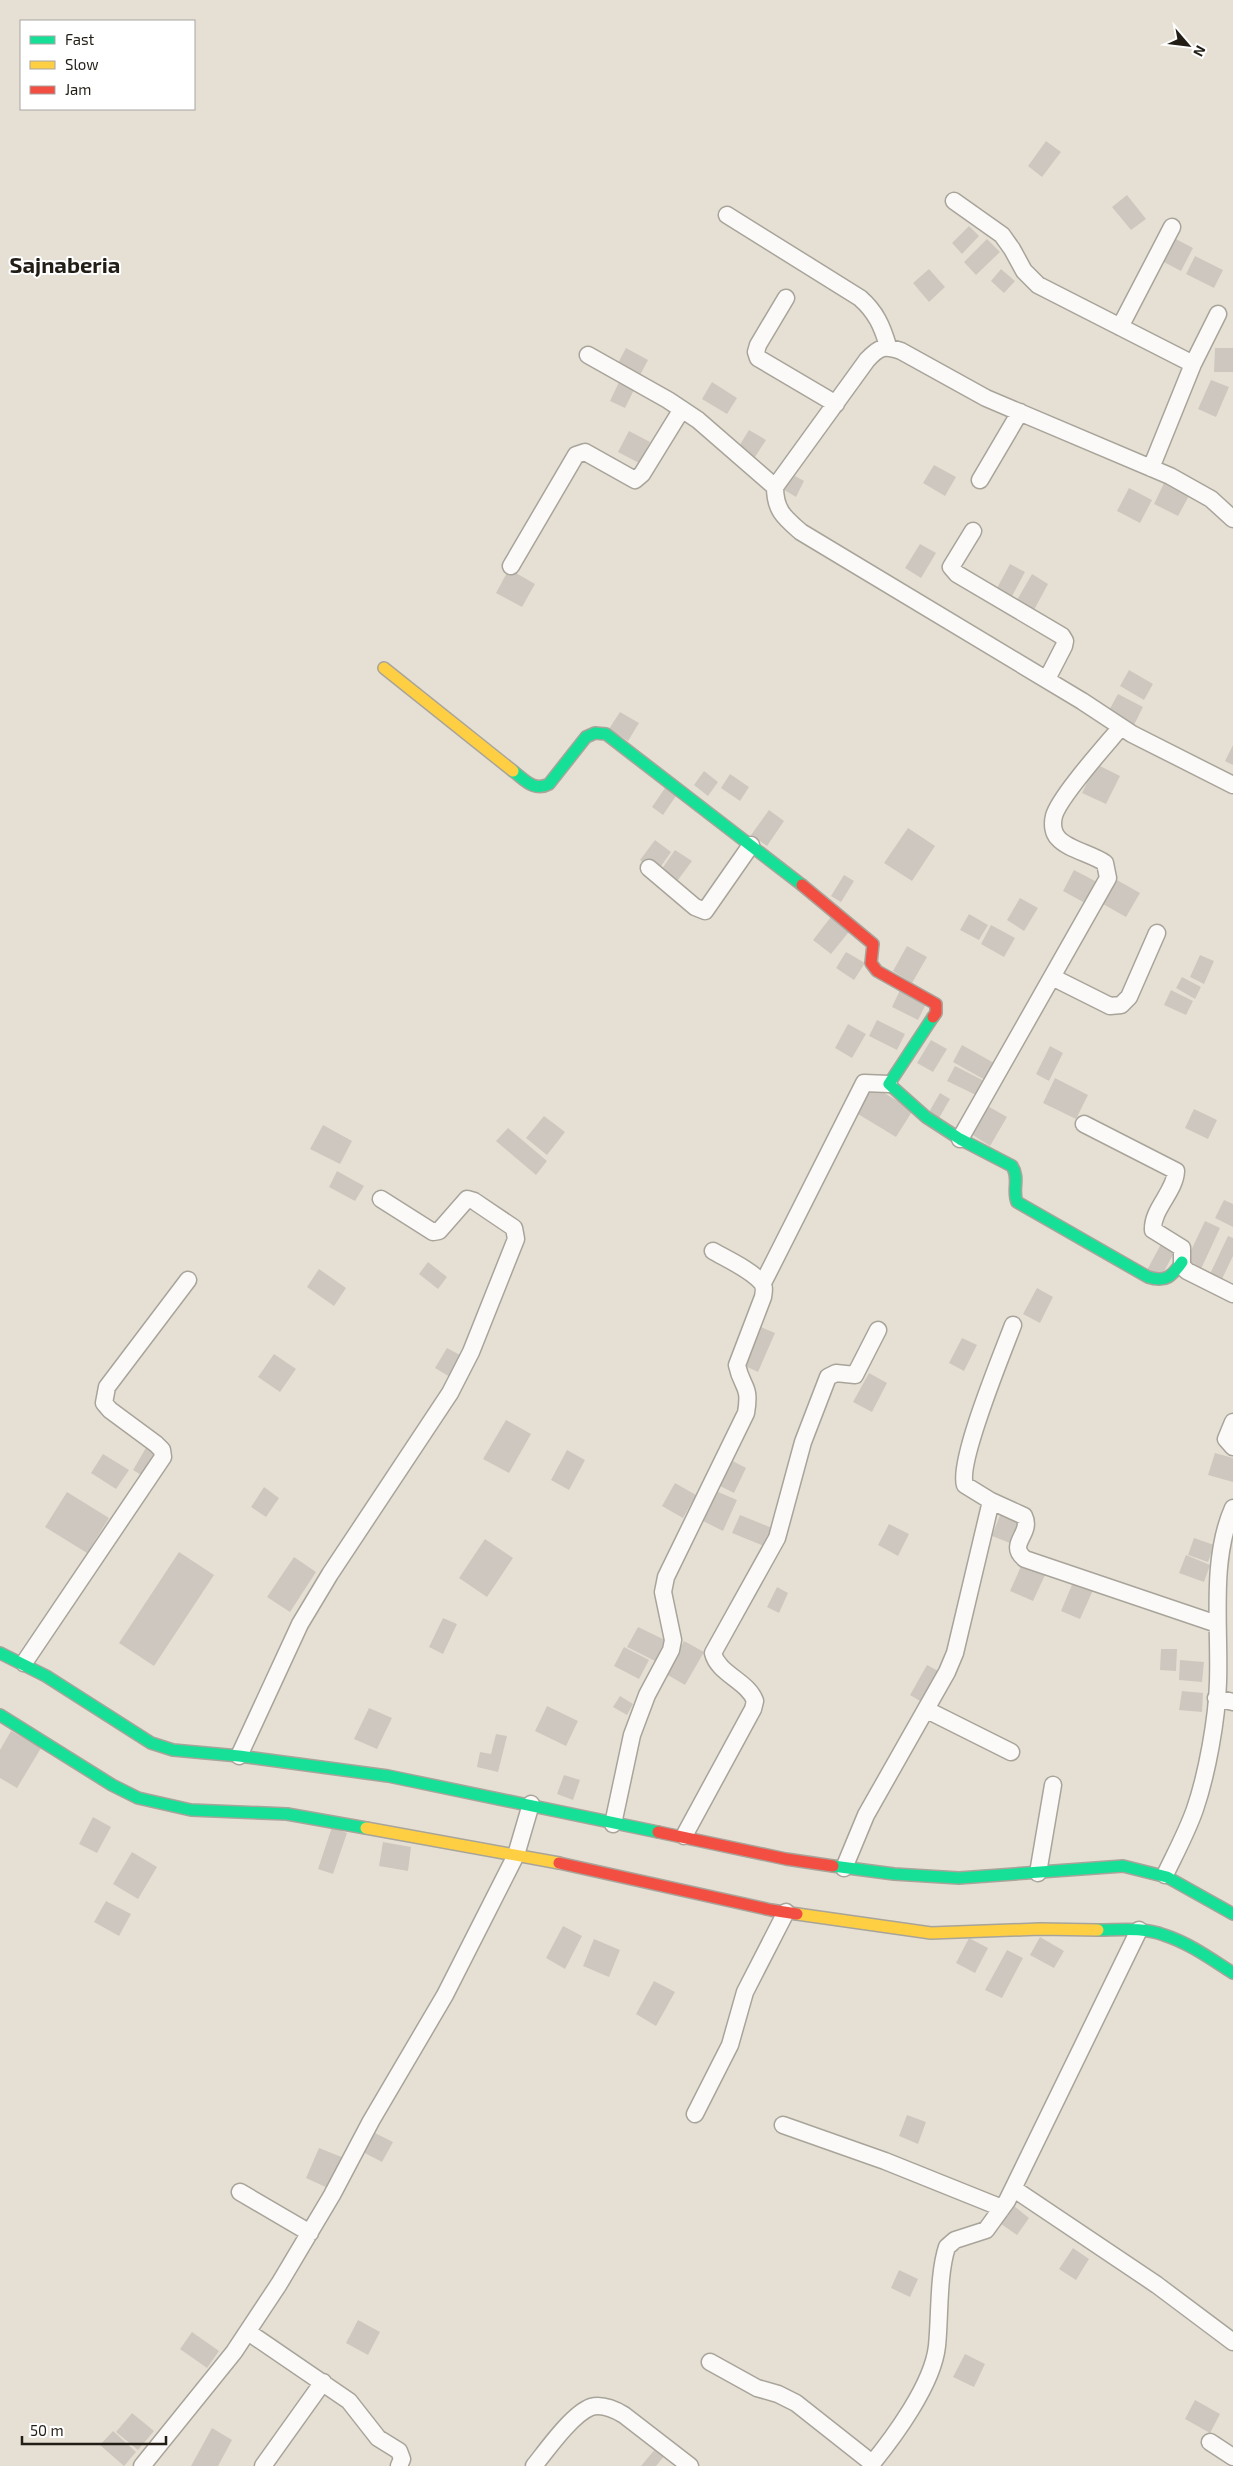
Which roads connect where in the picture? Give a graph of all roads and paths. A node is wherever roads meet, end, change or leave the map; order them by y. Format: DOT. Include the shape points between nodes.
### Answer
graph roads {
  1 [pos="954,201"];
  2 [pos="727,215"];
  3 [pos="1172,227"];
  4 [pos="786,298"];
  5 [pos="1218,314"];
  6 [pos="1120,327"];
  7 [pos="888,346"];
  8 [pos="588,355"];
  9 [pos="1193,364"];
  10 [pos="836,404"];
  11 [pos="682,409"];
  12 [pos="1020,412"];
  13 [pos="1152,468"];
  14 [pos="980,480"];
  15 [pos="775,487"];
  16 [pos="1233,518"];
  17 [pos="973,531"];
  18 [pos="511,566"];
  19 [pos="384,668"];
  20 [pos="1046,679"];
  21 [pos="1121,727"];
  22 [pos="1233,784"];
  23 [pos="751,845"];
  24 [pos="648,868"];
  25 [pos="1157,933"];
  26 [pos="1052,977"];
  27 [pos="889,1084"];
  28 [pos="1084,1124"];
  29 [pos="960,1139"];
  30 [pos="381,1199"];
  31 [pos="714,1251"];
  32 [pos="1182,1262"];
  33 [pos="188,1280"];
  34 [pos="761,1282"];
  35 [pos="1233,1294"];
  36 [pos="1013,1325"];
  37 [pos="878,1330"];
  38 [pos="1233,1422"];
  39 [pos="1233,1447"];
  40 [pos="991,1501"];
  41 [pos="1233,1508"];
  42 [pos="1217,1624"];
  43 [pos="0,1653"];
  44 [pos="24,1664"];
  45 [pos="1216,1698"];
  46 [pos="1233,1702"];
  47 [pos="926,1710"];
  48 [pos="0,1716"];
  49 [pos="1011,1752"];
  50 [pos="239,1756"];
  51 [pos="1053,1785"];
  52 [pos="529,1812"];
  53 [pos="613,1824"];
  54 [pos="684,1836"];
  55 [pos="518,1848"];
  56 [pos="844,1868"];
  57 [pos="1038,1873"];
  58 [pos="1165,1875"];
  59 [pos="786,1912"];
  60 [pos="1233,1914"];
  61 [pos="1139,1930"];
  62 [pos="1233,1973"];
  63 [pos="695,2114"];
  64 [pos="783,2126"];
  65 [pos="1014,2189"];
  66 [pos="240,2192"];
  67 [pos="1002,2208"];
  68 [pos="310,2233"];
  69 [pos="248,2332"];
  70 [pos="1233,2342"];
  71 [pos="710,2362"];
  72 [pos="323,2382"];
  73 [pos="1210,2442"];
  74 [pos="1233,2457"];
  75 [pos="673,2461"];
  76 [pos="871,2465"];
  77 [pos="142,2466"];
  78 [pos="263,2466"];
  79 [pos="399,2466"];
  80 [pos="534,2466"];
  81 [pos="690,2466"];
  1 -- 6 [label="street" via="1002,236 1024,271 1038,285"];
  2 -- 7 [label="street" via="860,298 880,321"];
  3 -- 6 [label="street"];
  4 -- 10 [label="street" via="758,345 758,358"];
  5 -- 9 [label="street"];
  6 -- 9 [label="street"];
  7 -- 10 [label="street" via="867,360"];
  7 -- 12 [label="street" via="986,398"];
  8 -- 11 [label="street"];
  9 -- 13 [label="street"];
  10 -- 15 [label="street"];
  11 -- 15 [label="street"];
  11 -- 18 [label="street" via="639,478 630,479 585,452 576,456"];
  12 -- 13 [label="street"];
  12 -- 14 [label="street"];
  13 -- 16 [label="street" via="1198,491"];
  15 -- 20 [label="street" via="778,508 784,518 801,532"];
  17 -- 20 [label="street" via="951,567 956,574 1062,636 1064,646"];
  19 -- 23 [label="street" via="534,787 549,784 586,737 593,732 601,732"];
  20 -- 21 [label="street"];
  21 -- 22 [label="street"];
  21 -- 26 [label="street" via="1065,797 1054,816 1052,826 1056,837 1096,856 1109,871"];
  23 -- 24 [label="street" via="704,911"];
  23 -- 27 [label="street" via="873,944 871,963 876,971 936,1004 936,1013"];
  25 -- 26 [label="street" via="1129,998 1121,1005 1110,1006"];
  26 -- 29 [label="street"];
  27 -- 29 [label="street" via="926,1117"];
  27 -- 34 [label="street" via="864,1083"];
  28 -- 32 [label="street" via="1176,1171 1154,1220 1153,1230 1182,1248"];
  29 -- 32 [label="street" via="1015,1169 1017,1202 1148,1277 1164,1281"];
  30 -- 50 [label="street" via="432,1232 438,1231 467,1199 474,1201 514,1228 516,1239 471,1352 450,1392 300,1624"];
  31 -- 34 [label="street"];
  32 -- 35 [label="street" via="1187,1271"];
  33 -- 44 [label="street" via="107,1387 104,1396 104,1403 110,1410 156,1444 163,1457"];
  34 -- 53 [label="street" via="763,1297 737,1365 748,1389 746,1413 666,1577 663,1592 673,1640 671,1650 647,1695 632,1735"];
  36 -- 40 [label="street" via="978,1420 964,1471 965,1485"];
  37 -- 54 [label="street" via="855,1375 836,1373 828,1377 803,1442 777,1538 713,1653 719,1664 755,1701"];
  38 -- 39 [label="street" via="1226,1439"];
  40 -- 42 [label="street" via="1024,1516 1026,1530 1017,1546 1025,1559"];
  40 -- 47 [label="street" via="961,1636 947,1672"];
  41 -- 42 [label="street" via="1226,1528 1217,1596"];
  42 -- 45 [label="street"];
  43 -- 44 [label="street"];
  44 -- 50 [label="street" via="151,1743 173,1750"];
  45 -- 46 [label="street"];
  45 -- 58 [label="street" via="1195,1810"];
  47 -- 49 [label="street"];
  47 -- 56 [label="street" via="866,1815"];
  48 -- 55 [label="street" via="138,1798 191,1810 287,1814"];
  50 -- 52 [label="street" via="388,1776"];
  51 -- 57 [label="street"];
  52 -- 53 [label="street"];
  52 -- 55 [label="street"];
  53 -- 54 [label="street"];
  54 -- 56 [label="street" via="786,1859"];
  55 -- 59 [label="street"];
  55 -- 68 [label="street" via="445,1995"];
  56 -- 57 [label="street" via="933,1878"];
  57 -- 58 [label="street" via="1122,1866 1145,1868"];
  58 -- 60 [label="street"];
  59 -- 61 [label="street" via="931,1933"];
  59 -- 63 [label="street" via="749,1983 733,2039"];
  61 -- 62 [label="street" via="1178,1938"];
  61 -- 65 [label="street"];
  64 -- 67 [label="street" via="885,2161"];
  65 -- 67 [label="street"];
  65 -- 70 [label="street"];
  66 -- 68 [label="street"];
  67 -- 76 [label="street" via="986,2230 955,2240 947,2247 935,2362 887,2445"];
  68 -- 69 [label="street"];
  69 -- 72 [label="street"];
  69 -- 77 [label="street"];
  71 -- 76 [label="street" via="757,2388 796,2403"];
  72 -- 78 [label="street"];
  72 -- 79 [label="street" via="349,2401 384,2443 399,2451 402,2459"];
  73 -- 74 [label="street"];
  75 -- 80 [label="street" via="613,2409 590,2408 574,2420"];
  75 -- 81 [label="street"];
}
